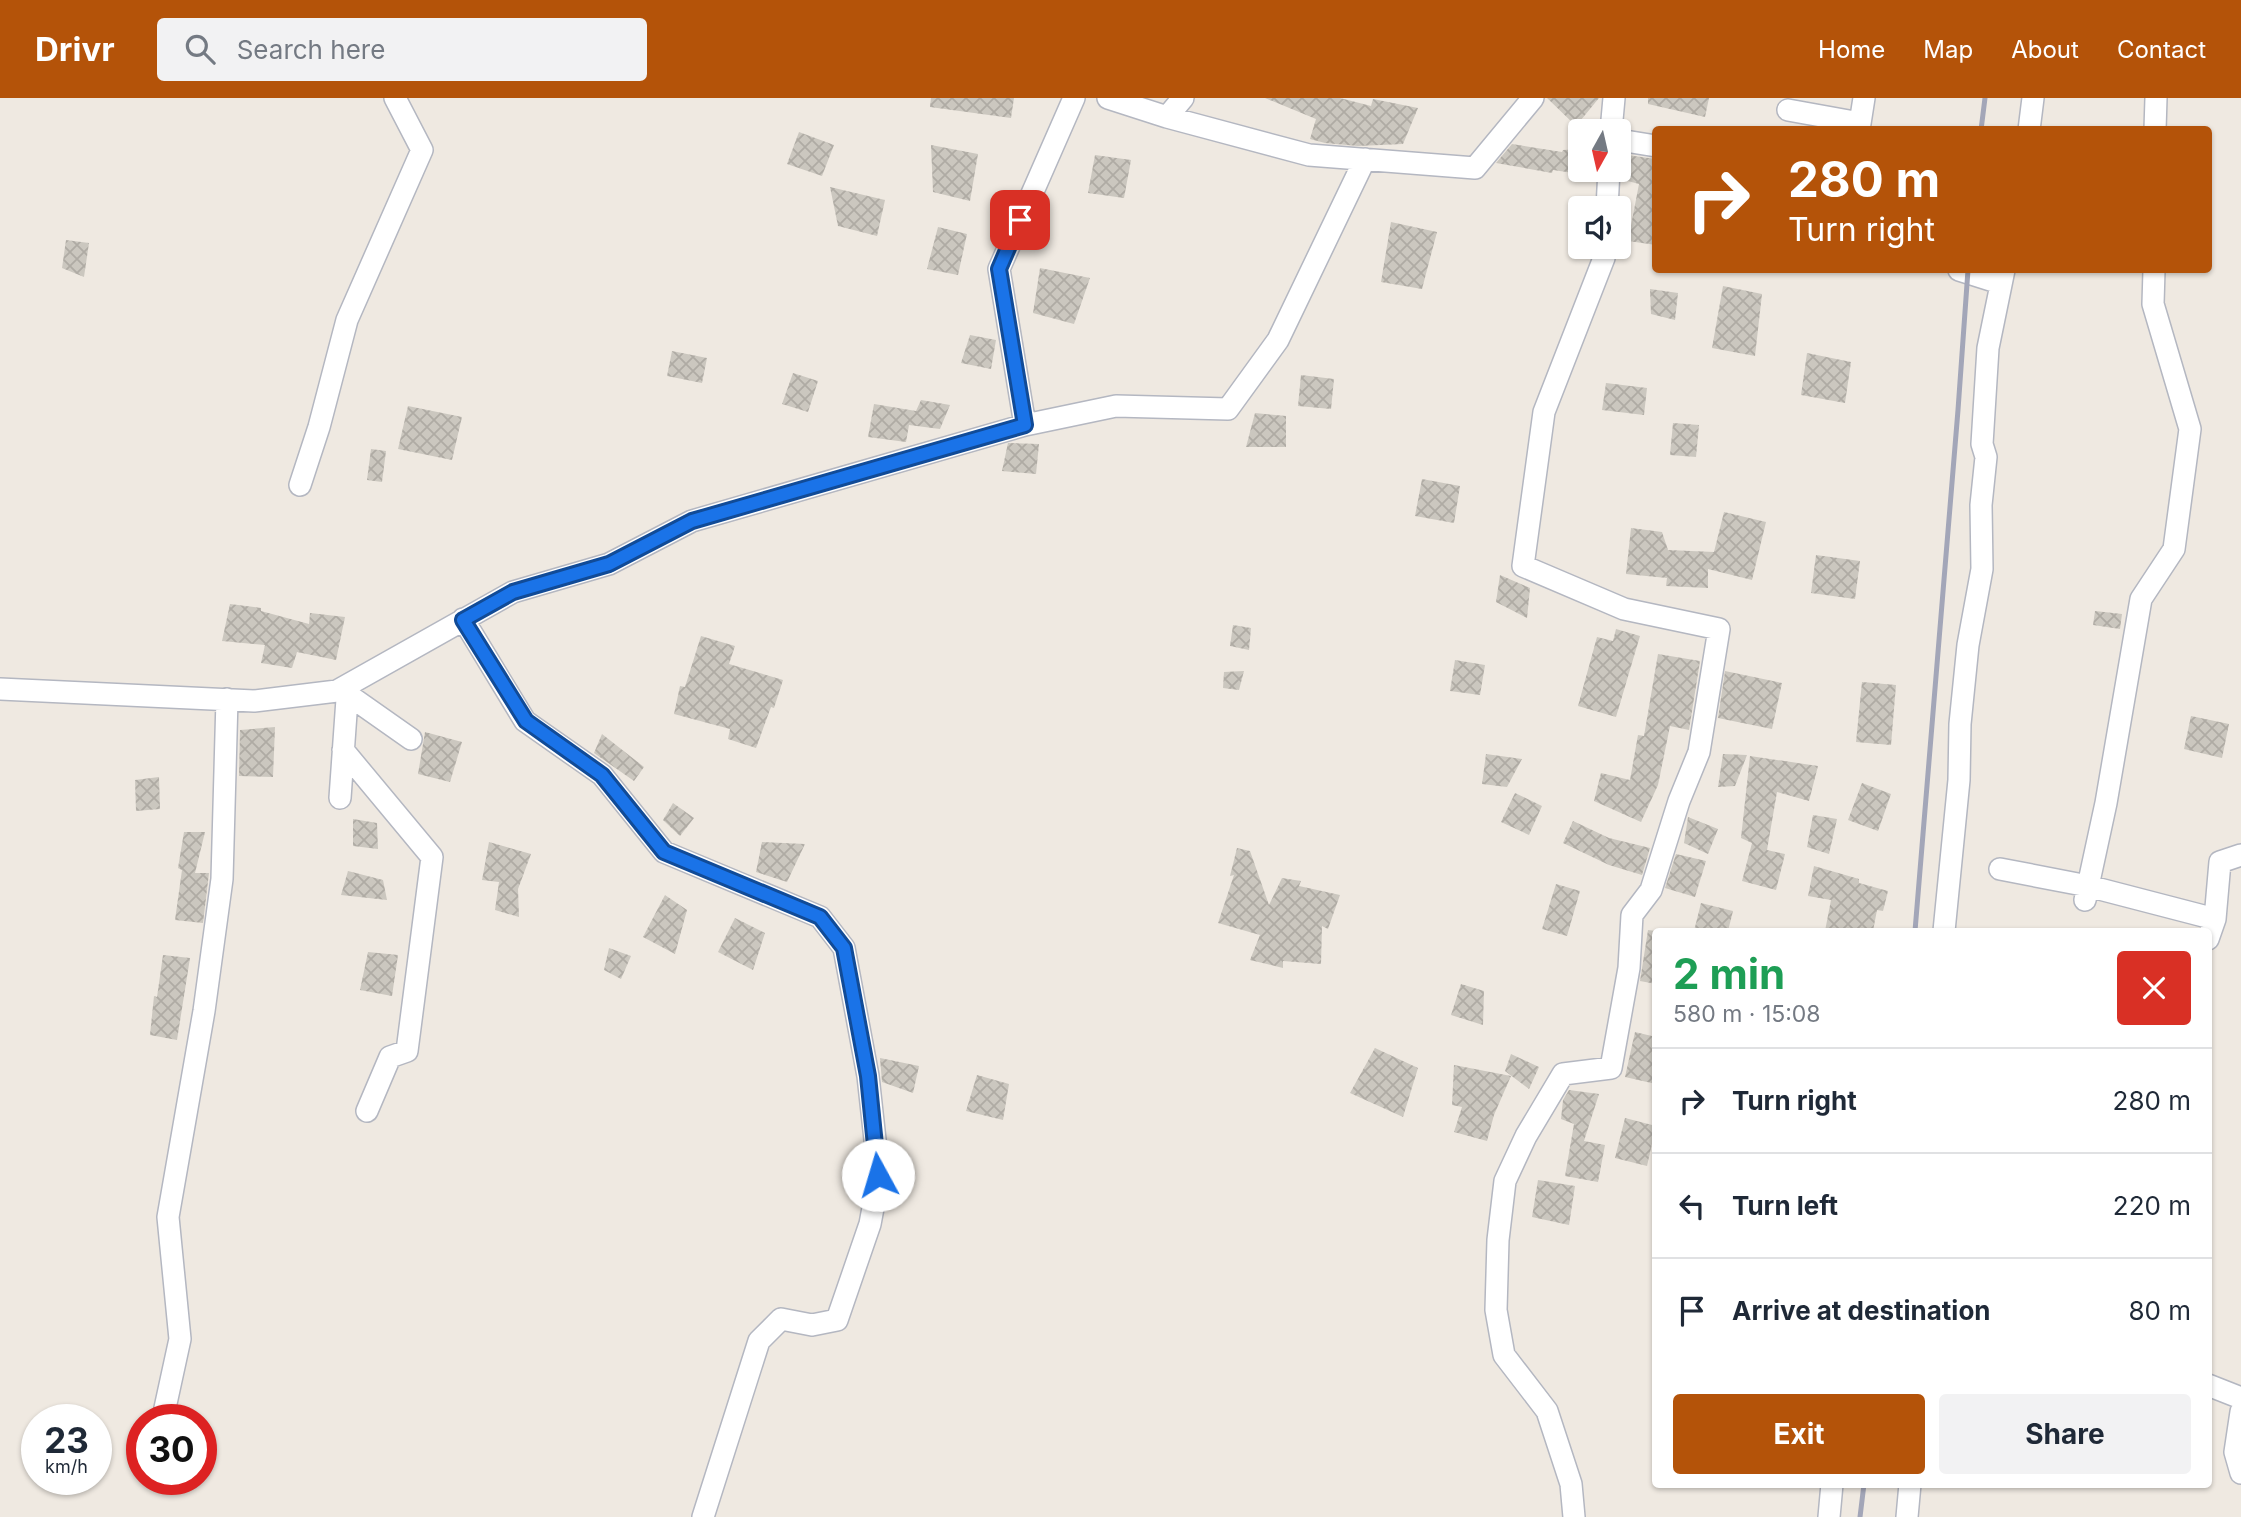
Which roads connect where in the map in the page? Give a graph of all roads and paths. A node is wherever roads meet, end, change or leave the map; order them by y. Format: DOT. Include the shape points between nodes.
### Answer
graph roads {
  1 [pos="395,98"];
  2 [pos="1074,98"];
  3 [pos="1108,98"];
  4 [pos="1183,98"];
  5 [pos="1532,98"];
  6 [pos="1615,98"];
  7 [pos="1864,98"];
  8 [pos="2033,98"];
  9 [pos="2156,98"];
  10 [pos="1788,110"];
  11 [pos="1167,117"];
  12 [pos="1612,119"];
  13 [pos="1859,126"];
  14 [pos="2030,126"];
  15 [pos="2155,126"];
  16 [pos="1631,142"];
  17 [pos="1652,145"];
  18 [pos="1365,159"];
  19 [pos="1604,259"];
  20 [pos="1980,273"];
  21 [pos="2154,273"];
  22 [pos="2002,276"];
  23 [pos="1025,425"];
  24 [pos="300,485"];
  25 [pos="463,620"];
  26 [pos="0,689"];
  27 [pos="348,689"];
  28 [pos="226,699"];
  29 [pos="411,739"];
  30 [pos="343,750"];
  31 [pos="340,798"];
  32 [pos="2241,855"];
  33 [pos="2000,869"];
  34 [pos="2086,893"];
  35 [pos="1944,928"];
  36 [pos="2208,928"];
  37 [pos="2212,929"];
  38 [pos="367,1111"];
  39 [pos="2212,1387"];
  40 [pos="2241,1398"];
  41 [pos="166,1404"];
  42 [pos="2241,1412"];
  43 [pos="2241,1473"];
  44 [pos="1832,1488"];
  45 [pos="1910,1488"];
  46 [pos="703,1517"];
  47 [pos="1574,1517"];
  48 [pos="1829,1517"];
  49 [pos="1907,1517"];
  1 -- 24 [label="street" via="422,150 347,320"];
  2 -- 23 [label="street" via="999,269"];
  3 -- 11 [label="street"];
  4 -- 11 [label="street"];
  5 -- 18 [label="street" via="1475,168"];
  6 -- 12 [label="street"];
  7 -- 13 [label="street"];
  8 -- 14 [label="street"];
  9 -- 15 [label="street"];
  10 -- 13 [label="street"];
  11 -- 18 [label="street" via="1309,155"];
  16 -- 17 [label="street"];
  18 -- 23 [label="street" via="1278,340 1228,409 1116,407"];
  19 -- 47 [label="street" via="1544,412 1523,566 1624,609 1719,629 1699,752 1651,890 1632,915 1629,968 1611,1068 1563,1074 1505,1181 1496,1310 1504,1355 1547,1411 1571,1484"];
  20 -- 22 [label="street"];
  21 -- 34 [label="street" via="2153,304 2190,429 2174,549 2141,599"];
  22 -- 35 [label="street" via="1989,348 1982,444 1986,457 1982,569 1968,645"];
  23 -- 25 [label="street" via="692,521 609,564 513,592"];
  25 -- 27 [label="street"];
  25 -- 46 [label="street" via="526,721 602,775 664,852 820,917 844,948 868,1076 878,1175 870,1224 837,1320 812,1325 781,1319 758,1341"];
  26 -- 28 [label="street"];
  27 -- 28 [label="street" via="254,701"];
  27 -- 29 [label="street"];
  27 -- 30 [label="street"];
  28 -- 41 [label="street" via="222,878 168,1217 180,1339"];
  30 -- 31 [label="street"];
  30 -- 38 [label="street" via="432,857 407,1051 390,1057"];
  32 -- 37 [label="street" via="2220,862"];
  33 -- 34 [label="street"];
  34 -- 36 [label="street"];
  39 -- 40 [label="street"];
  42 -- 43 [label="street" via="2235,1452"];
  44 -- 48 [label="street"];
  45 -- 49 [label="street"];
}
